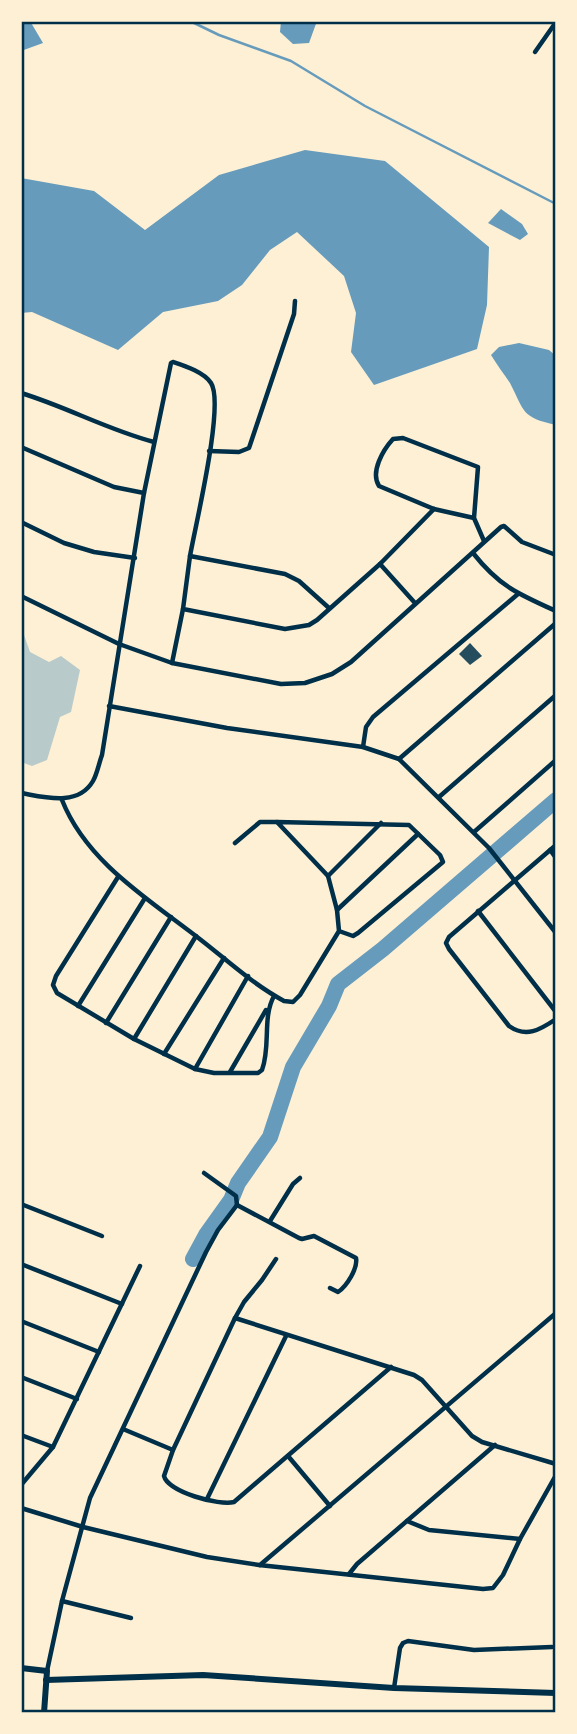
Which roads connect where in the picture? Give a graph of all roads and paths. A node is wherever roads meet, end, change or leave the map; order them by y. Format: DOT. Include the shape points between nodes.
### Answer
graph roads {
  1 [pos="556,22"];
  2 [pos="535,52"];
  3 [pos="295,300"];
  4 [pos="21,394"];
  5 [pos="154,442"];
  6 [pos="21,447"];
  7 [pos="209,451"];
  8 [pos="144,493"];
  9 [pos="435,509"];
  10 [pos="474,518"];
  11 [pos="21,522"];
  12 [pos="484,541"];
  13 [pos="473,553"];
  14 [pos="556,555"];
  15 [pos="190,556"];
  16 [pos="135,558"];
  17 [pos="380,564"];
  18 [pos="518,594"];
  19 [pos="21,596"];
  20 [pos="415,603"];
  21 [pos="329,608"];
  22 [pos="183,609"];
  23 [pos="556,611"];
  24 [pos="556,623"];
  25 [pos="119,644"];
  26 [pos="172,663"];
  27 [pos="556,695"];
  28 [pos="109,706"];
  29 [pos="363,747"];
  30 [pos="399,759"];
  31 [pos="556,760"];
  32 [pos="21,793"];
  33 [pos="439,797"];
  34 [pos="62,800"];
  35 [pos="278,822"];
  36 [pos="381,823"];
  37 [pos="474,832"];
  38 [pos="418,834"];
  39 [pos="235,843"];
  40 [pos="556,845"];
  41 [pos="550,850"];
  42 [pos="556,858"];
  43 [pos="118,877"];
  44 [pos="328,877"];
  45 [pos="515,880"];
  46 [pos="145,898"];
  47 [pos="337,910"];
  48 [pos="478,911"];
  49 [pos="171,917"];
  50 [pos="339,931"];
  51 [pos="556,933"];
  52 [pos="196,936"];
  53 [pos="224,958"];
  54 [pos="248,976"];
  55 [pos="274,996"];
  56 [pos="78,1006"];
  57 [pos="268,1008"];
  58 [pos="556,1012"];
  59 [pos="556,1019"];
  60 [pos="106,1023"];
  61 [pos="134,1039"];
  62 [pos="164,1054"];
  63 [pos="195,1069"];
  64 [pos="229,1073"];
  65 [pos="204,1173"];
  66 [pos="300,1178"];
  67 [pos="21,1204"];
  68 [pos="237,1205"];
  69 [pos="270,1221"];
  70 [pos="102,1236"];
  71 [pos="276,1259"];
  72 [pos="21,1264"];
  73 [pos="140,1266"];
  74 [pos="330,1288"];
  75 [pos="122,1304"];
  76 [pos="556,1313"];
  77 [pos="235,1318"];
  78 [pos="21,1321"];
  79 [pos="286,1336"];
  80 [pos="99,1352"];
  81 [pos="391,1367"];
  82 [pos="21,1377"];
  83 [pos="77,1399"];
  84 [pos="446,1408"];
  85 [pos="123,1429"];
  86 [pos="21,1435"];
  87 [pos="495,1445"];
  88 [pos="53,1447"];
  89 [pos="173,1450"];
  90 [pos="288,1456"];
  91 [pos="556,1464"];
  92 [pos="556,1475"];
  93 [pos="21,1485"];
  94 [pos="207,1499"];
  95 [pos="330,1506"];
  96 [pos="21,1507"];
  97 [pos="407,1521"];
  98 [pos="83,1527"];
  99 [pos="520,1539"];
  100 [pos="259,1565"];
  101 [pos="348,1575"];
  102 [pos="62,1601"];
  103 [pos="131,1618"];
  104 [pos="552,1647"];
  105 [pos="21,1668"];
  106 [pos="47,1671"];
  107 [pos="46,1680"];
  108 [pos="394,1688"];
  109 [pos="556,1693"];
  110 [pos="44,1713"];
  1 -- 2 [label="street"];
  3 -- 7 [label="street" via="249,448"];
  4 -- 5 [label="street"];
  5 -- 7 [label="street" via="173,362 205,377 213,388"];
  5 -- 8 [label="street"];
  6 -- 8 [label="street" via="114,487"];
  7 -- 15 [label="street"];
  8 -- 16 [label="street"];
  9 -- 10 [label="street"];
  9 -- 10 [label="street" via="379,486 375,480 393,439 403,438 478,467"];
  9 -- 17 [label="street"];
  10 -- 12 [label="street"];
  11 -- 16 [label="street" via="64,543"];
  12 -- 13 [label="street"];
  12 -- 14 [label="street" via="504,526 522,542"];
  13 -- 18 [label="street" via="490,574"];
  13 -- 20 [label="street"];
  15 -- 21 [label="street" via="285,574"];
  15 -- 22 [label="street"];
  16 -- 25 [label="street"];
  17 -- 20 [label="street"];
  17 -- 21 [label="street"];
  18 -- 23 [label="street"];
  18 -- 29 [label="street" via="373,717"];
  19 -- 25 [label="street"];
  20 -- 26 [label="street" via="351,662 305,683 281,684"];
  21 -- 22 [label="street" via="309,625 285,629"];
  22 -- 26 [label="street"];
  24 -- 30 [label="street"];
  25 -- 26 [label="street"];
  25 -- 28 [label="street"];
  27 -- 33 [label="street"];
  28 -- 29 [label="street"];
  28 -- 34 [label="street" via="94,780"];
  29 -- 30 [label="street"];
  30 -- 33 [label="street"];
  31 -- 37 [label="street"];
  32 -- 34 [label="street"];
  33 -- 37 [label="street"];
  34 -- 43 [label="street" via="87,842"];
  35 -- 36 [label="street"];
  35 -- 39 [label="street" via="260,822"];
  35 -- 44 [label="street"];
  36 -- 38 [label="street" via="410,825"];
  36 -- 44 [label="street"];
  37 -- 45 [label="street"];
  38 -- 47 [label="street"];
  38 -- 50 [label="street" via="440,855 443,862 439,868 358,933 352,936"];
  40 -- 41 [label="street"];
  41 -- 42 [label="street"];
  41 -- 45 [label="street"];
  43 -- 46 [label="street"];
  43 -- 56 [label="street" via="52,985"];
  44 -- 47 [label="street"];
  45 -- 48 [label="street"];
  45 -- 51 [label="street"];
  46 -- 49 [label="street"];
  46 -- 56 [label="street"];
  47 -- 50 [label="street"];
  48 -- 58 [label="street"];
  48 -- 59 [label="street" via="449,937 449,949 509,1026 531,1033"];
  49 -- 52 [label="street"];
  49 -- 60 [label="street"];
  50 -- 55 [label="street" via="293,1002"];
  52 -- 53 [label="street"];
  52 -- 61 [label="street"];
  53 -- 54 [label="street"];
  53 -- 62 [label="street"];
  54 -- 55 [label="street"];
  54 -- 63 [label="street"];
  55 -- 57 [label="street"];
  56 -- 60 [label="street"];
  57 -- 64 [label="street"];
  57 -- 64 [label="street" via="262,1070"];
  60 -- 61 [label="street"];
  61 -- 62 [label="street"];
  62 -- 63 [label="street"];
  63 -- 64 [label="street"];
  65 -- 68 [label="street" via="236,1196"];
  66 -- 69 [label="street"];
  67 -- 70 [label="street"];
  68 -- 69 [label="street"];
  68 -- 85 [label="street" via="206,1252"];
  69 -- 74 [label="street" via="299,1238 313,1236 356,1258 343,1289"];
  71 -- 77 [label="street"];
  72 -- 75 [label="street"];
  73 -- 75 [label="street"];
  75 -- 80 [label="street"];
  76 -- 84 [label="street"];
  77 -- 79 [label="street"];
  77 -- 89 [label="street"];
  78 -- 80 [label="street"];
  79 -- 81 [label="street"];
  79 -- 94 [label="street"];
  80 -- 83 [label="street"];
  81 -- 84 [label="street" via="422,1380"];
  81 -- 90 [label="street"];
  82 -- 83 [label="street"];
  83 -- 88 [label="street"];
  84 -- 87 [label="street" via="472,1436"];
  84 -- 95 [label="street"];
  85 -- 89 [label="street"];
  85 -- 98 [label="street" via="90,1498"];
  86 -- 88 [label="street"];
  87 -- 91 [label="street"];
  87 -- 97 [label="street"];
  88 -- 93 [label="street"];
  89 -- 94 [label="street" via="165,1481 172,1488"];
  90 -- 94 [label="street" via="234,1502"];
  90 -- 95 [label="street"];
  92 -- 99 [label="street"];
  95 -- 100 [label="street"];
  96 -- 98 [label="street"];
  97 -- 99 [label="street" via="429,1530"];
  97 -- 101 [label="street"];
  98 -- 100 [label="street"];
  98 -- 102 [label="street"];
  99 -- 101 [label="street" via="493,1588"];
  100 -- 101 [label="street"];
  102 -- 103 [label="street"];
  102 -- 106 [label="street"];
  104 -- 108 [label="street" via="474,1650 402,1643"];
  105 -- 106 [label="street"];
  106 -- 107 [label="street"];
  107 -- 108 [label="street" via="192,1675"];
  107 -- 110 [label="street"];
  108 -- 109 [label="street"];
}
